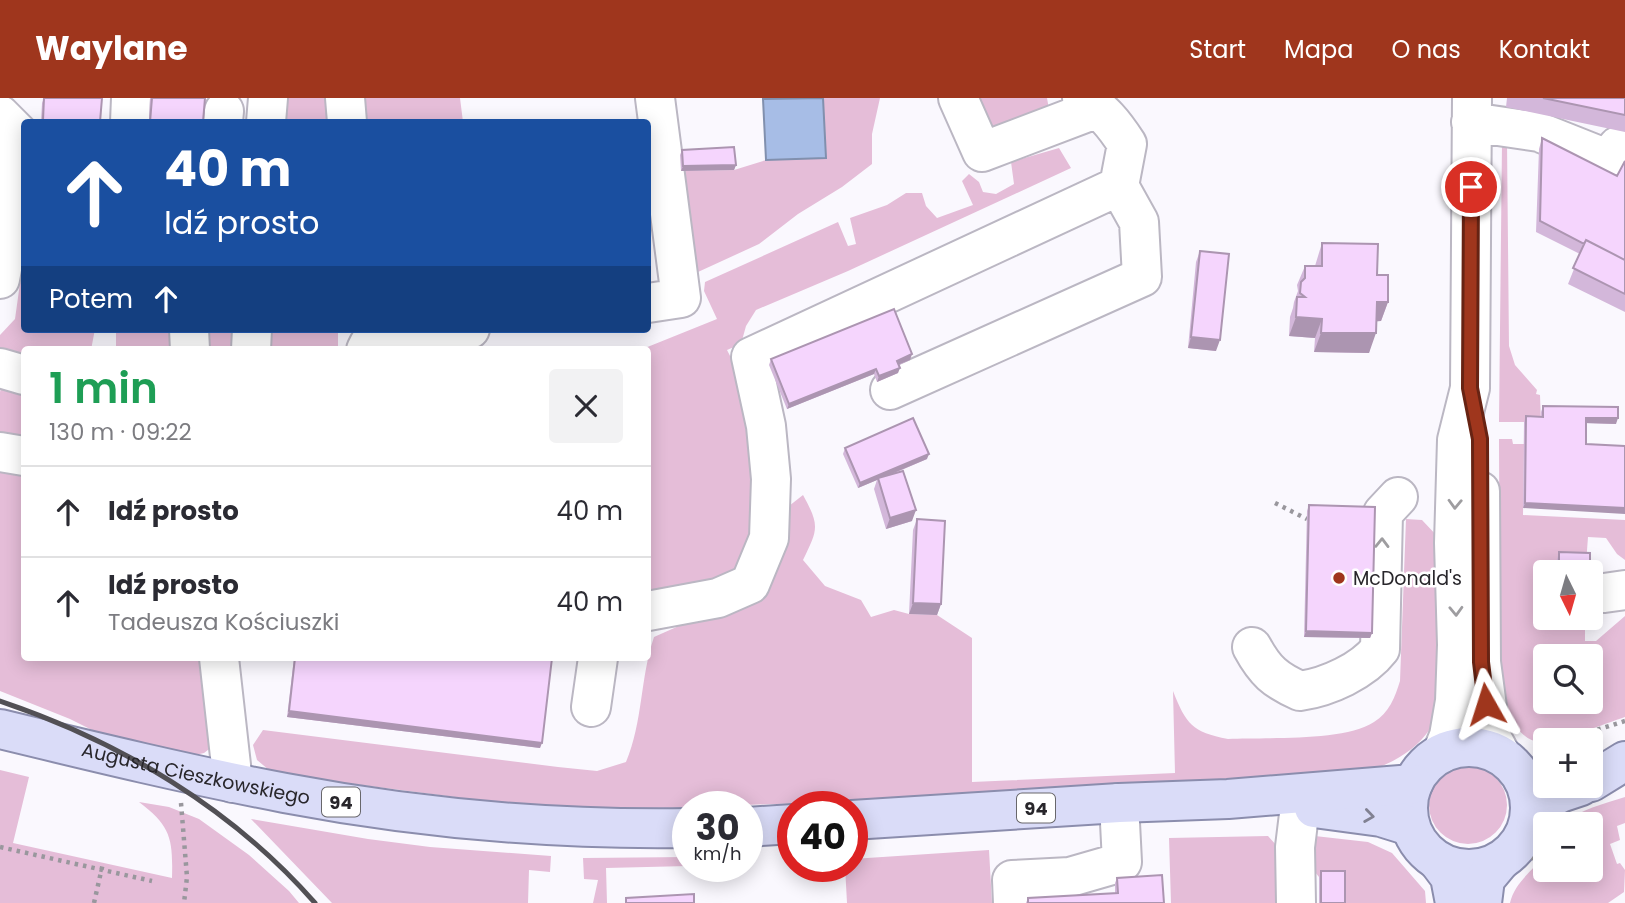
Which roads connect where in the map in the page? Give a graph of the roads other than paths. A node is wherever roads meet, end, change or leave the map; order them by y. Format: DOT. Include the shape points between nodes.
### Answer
graph roads {
  1 [pos="131,98"];
  2 [pos="268,98"];
  3 [pos="345,98"];
  4 [pos="655,98"];
  5 [pos="958,98"];
  6 [pos="1104,107"];
  7 [pos="1472,110"];
  8 [pos="0,115"];
  9 [pos="130,119"];
  10 [pos="266,119"];
  11 [pos="347,119"];
  12 [pos="1625,144"];
  13 [pos="1119,186"];
  14 [pos="0,279"];
  15 [pos="651,303"];
  16 [pos="436,333"];
  17 [pos="368,341"];
  18 [pos="0,368"];
  19 [pos="21,374"];
  20 [pos="1470,388"];
  21 [pos="890,390"];
  22 [pos="0,452"];
  23 [pos="21,456"];
  24 [pos="1398,497"];
  25 [pos="651,610"];
  26 [pos="1252,647"];
  27 [pos="219,661"];
  28 [pos="598,661"];
  29 [pos="591,707"];
  30 [pos="0,729"];
  31 [pos="1625,750"];
  32 [pos="1603,751"];
  33 [pos="1442,753"];
  34 [pos="1625,761"];
  35 [pos="1520,762"];
  36 [pos="1603,775"];
  37 [pos="233,783"];
  38 [pos="1413,784"];
  39 [pos="1550,798"];
  40 [pos="1224,799"];
  41 [pos="1119,803"];
  42 [pos="1300,806"];
  43 [pos="1531,808"];
  44 [pos="868,819"];
  45 [pos="1410,826"];
  46 [pos="672,828"];
  47 [pos="1438,861"];
  48 [pos="1500,861"];
  49 [pos="1013,903"];
  50 [pos="1296,903"];
  51 [pos="1455,903"];
  52 [pos="1482,903"];
  1 -- 9 [label="street"];
  2 -- 10 [label="street"];
  3 -- 11 [label="street"];
  4 -- 15 [label="street" via="681,298"];
  5 -- 6 [label="street" via="982,152"];
  6 -- 13 [label="street" via="1126,145"];
  7 -- 12 [label="street" via="1607,159"];
  7 -- 20 [label="street"];
  8 -- 14 [label="street" via="19,134"];
  13 -- 21 [label="street" via="1139,222 1142,277"];
  13 -- 25 [label="street" via="751,358 766,426 771,479 769,538 750,584 718,598"];
  16 -- 17 [label="street"];
  18 -- 19 [label="street"];
  20 -- 33 [label="street, one-way" via="1457,440 1455,701"];
  20 -- 35 [label="street" via="1480,439 1481,662 1492,737"];
  22 -- 23 [label="street"];
  26 -- 24 [label="street, one-way" via="1264,667 1300,691 1373,658 1380,649 1383,513"];
  27 -- 37 [label="street"];
  28 -- 29 [label="street"];
  30 -- 37 [label="main road, Augusta Cieszkowskiego / 94"];
  31 -- 32 [label="main road"];
  33 -- 35 [label="main road" via="1482,748"];
  33 -- 38 [label="main road" via="1425,766"];
  34 -- 36 [label="main road"];
  35 -- 43 [label="main road"];
  37 -- 46 [label="main road, Augusta Cieszkowskiego / 94" via="423,815 569,826"];
  38 -- 40 [label="main road, 94"];
  38 -- 45 [label="main road"];
  39 -- 43 [label="main road"];
  40 -- 41 [label="main road, 94"];
  40 -- 42 [label="main road, 94"];
  41 -- 44 [label="main road, 94"];
  41 -- 49 [label="street" via="1122,862 1070,877 1012,880"];
  42 -- 45 [label="main road, 94, one-way" via="1381,817"];
  42 -- 50 [label="street"];
  43 -- 48 [label="main road" via="1520,843"];
  45 -- 47 [label="main road" via="1426,852"];
  47 -- 48 [label="main road" via="1473,870"];
  47 -- 51 [label="main road" via="1450,877"];
  48 -- 52 [label="main road" via="1485,879"];
}
